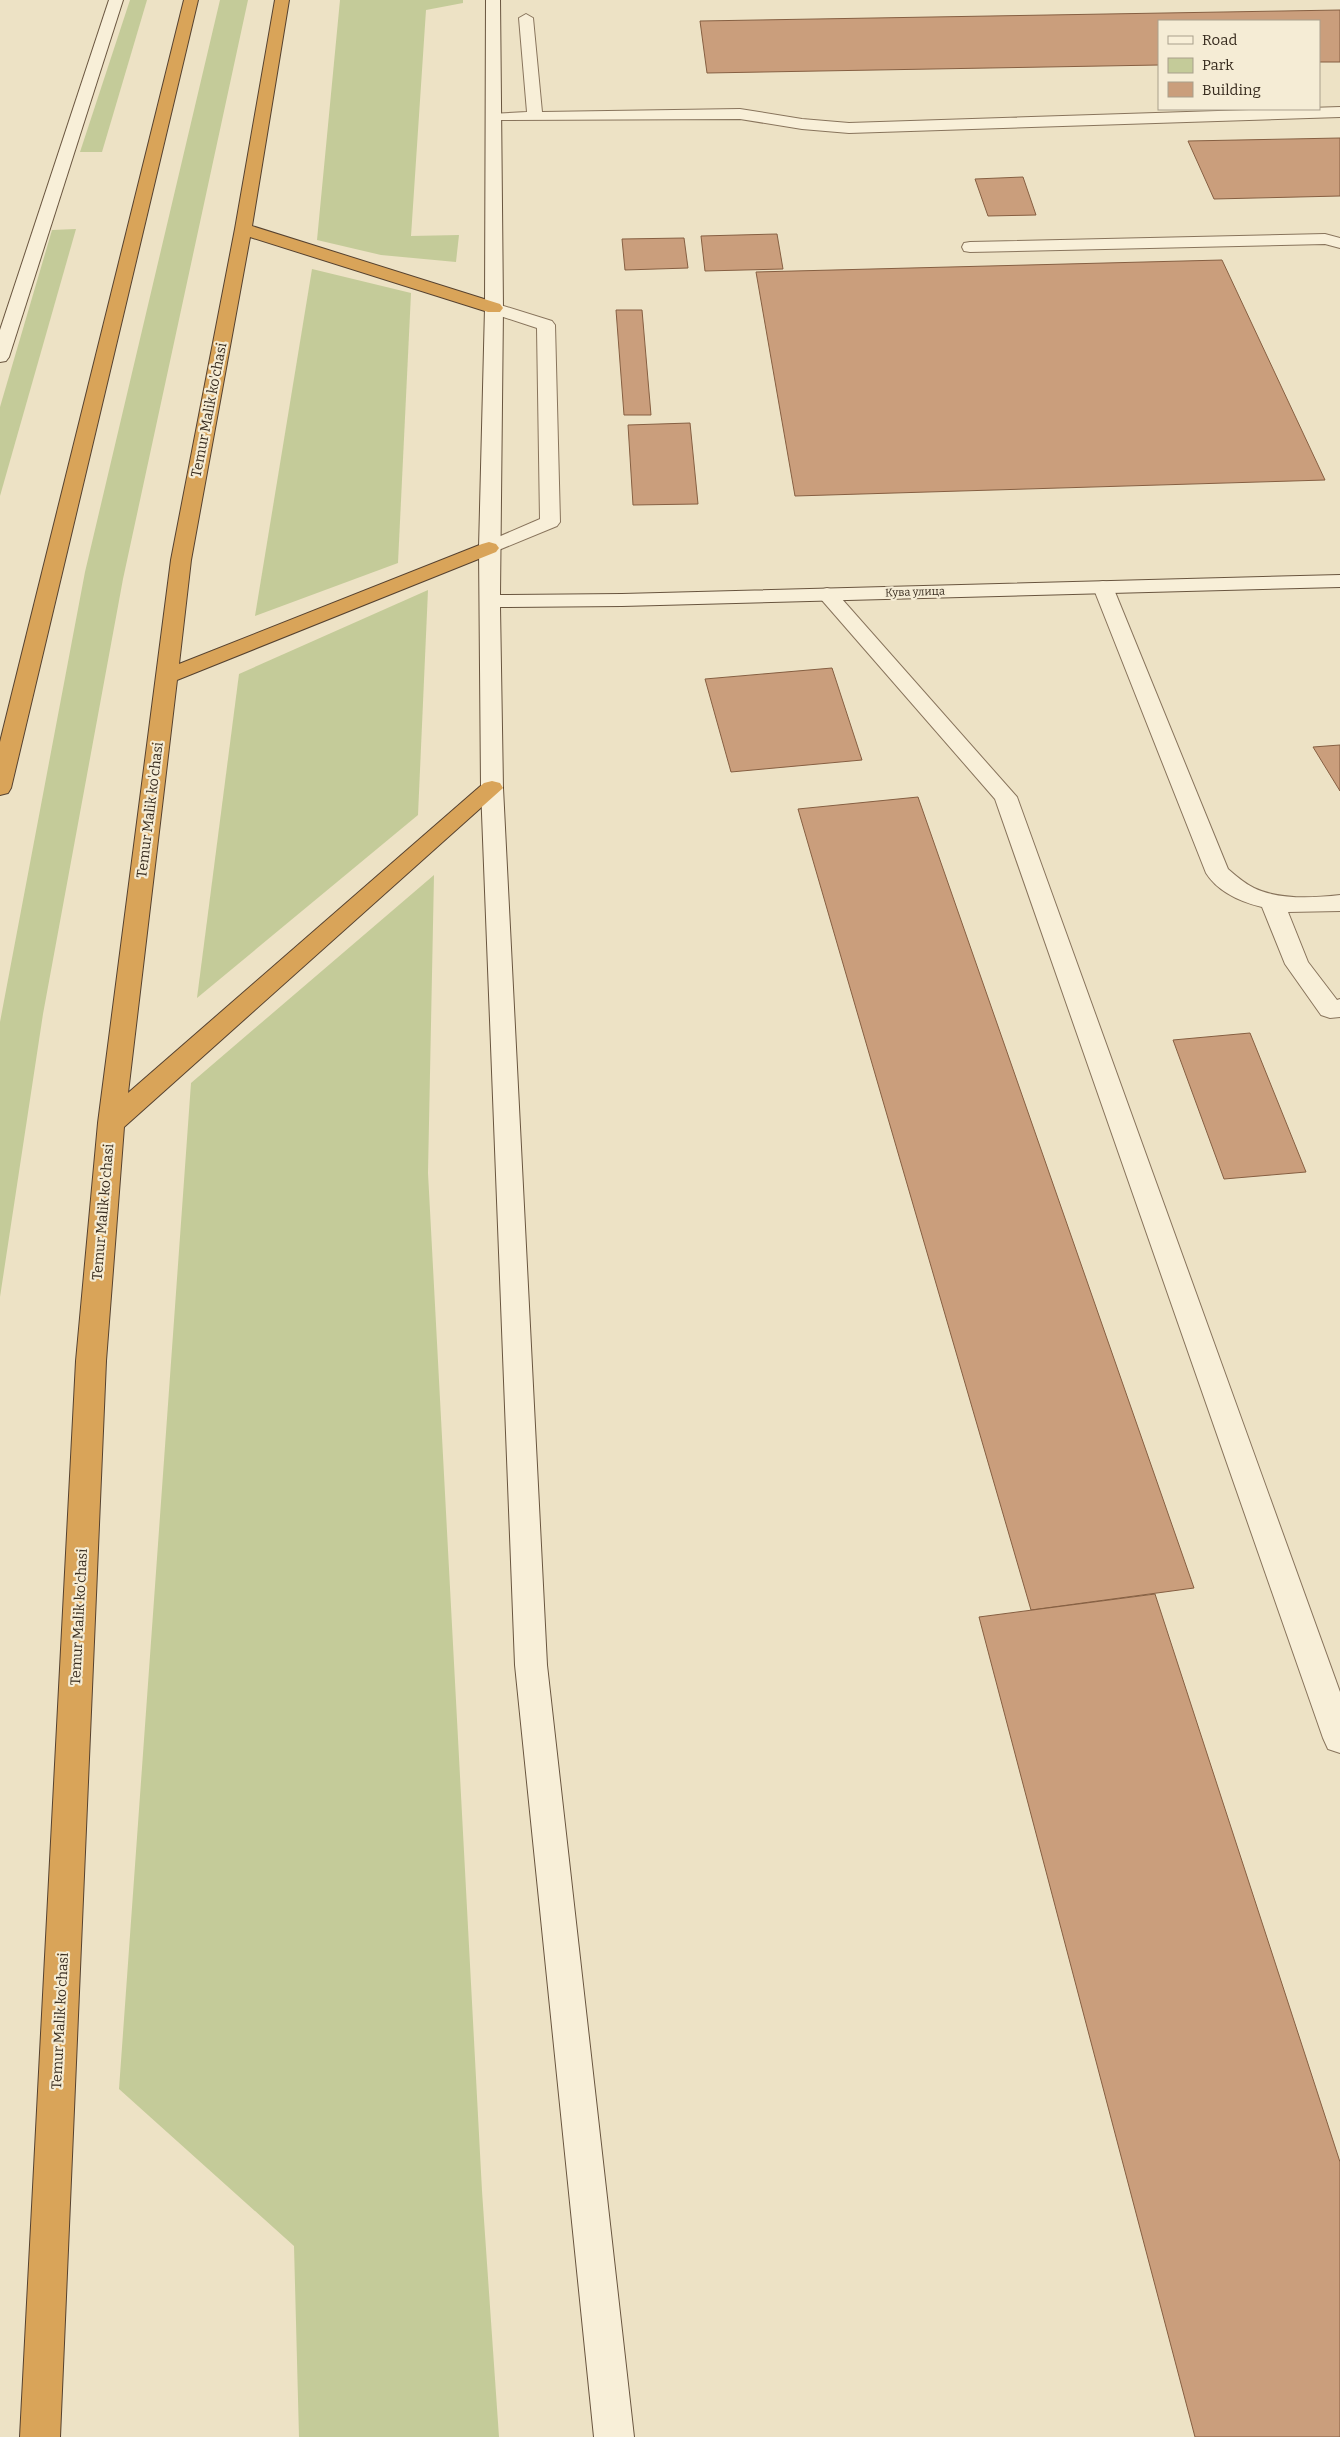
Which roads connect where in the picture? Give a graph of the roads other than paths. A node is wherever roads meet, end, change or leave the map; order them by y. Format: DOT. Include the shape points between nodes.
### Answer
graph roads {
  1 [pos="116,0"];
  2 [pos="191,0"];
  3 [pos="282,0"];
  4 [pos="493,0"];
  5 [pos="526,18"];
  6 [pos="1340,112"];
  7 [pos="535,116"];
  8 [pos="494,117"];
  9 [pos="243,229"];
  10 [pos="1340,243"];
  11 [pos="970,247"];
  12 [pos="494,308"];
  13 [pos="0,357"];
  14 [pos="489,548"];
  15 [pos="1340,580"];
  16 [pos="1103,586"];
  17 [pos="827,594"];
  18 [pos="489,600"];
  19 [pos="167,676"];
  20 [pos="0,788"];
  21 [pos="492,788"];
  22 [pos="1272,902"];
  23 [pos="1340,903"];
  24 [pos="1337,1015"];
  25 [pos="110,1123"];
  26 [pos="1340,1738"];
  27 [pos="40,2437"];
  28 [pos="614,2437"];
  1 -- 13 [label="street"];
  2 -- 20 [label="highway"];
  3 -- 9 [label="highway, Temur Malik ko'chasi"];
  4 -- 8 [label="street"];
  5 -- 7 [label="street"];
  6 -- 7 [label="street" via="849,128 740,114"];
  7 -- 8 [label="street"];
  8 -- 12 [label="street"];
  9 -- 12 [label="highway"];
  9 -- 19 [label="highway, Temur Malik ko'chasi" via="181,560"];
  10 -- 11 [label="street" via="1325,238"];
  12 -- 14 [label="street"];
  12 -- 14 [label="street" via="546,325 550,522"];
  14 -- 18 [label="street"];
  14 -- 19 [label="highway"];
  15 -- 16 [label="street, Кува улица"];
  16 -- 17 [label="street, Кува улица"];
  16 -- 22 [label="street" via="1218,873 1245,894"];
  17 -- 18 [label="street, Кува улица"];
  17 -- 26 [label="street" via="1006,797"];
  18 -- 21 [label="street"];
  19 -- 25 [label="highway, Temur Malik ko'chasi"];
  21 -- 25 [label="highway"];
  21 -- 28 [label="street" via="531,1665"];
  22 -- 23 [label="street"];
  22 -- 24 [label="street" via="1298,964"];
  25 -- 27 [label="highway, Temur Malik ko'chasi" via="91,1360"];
}
